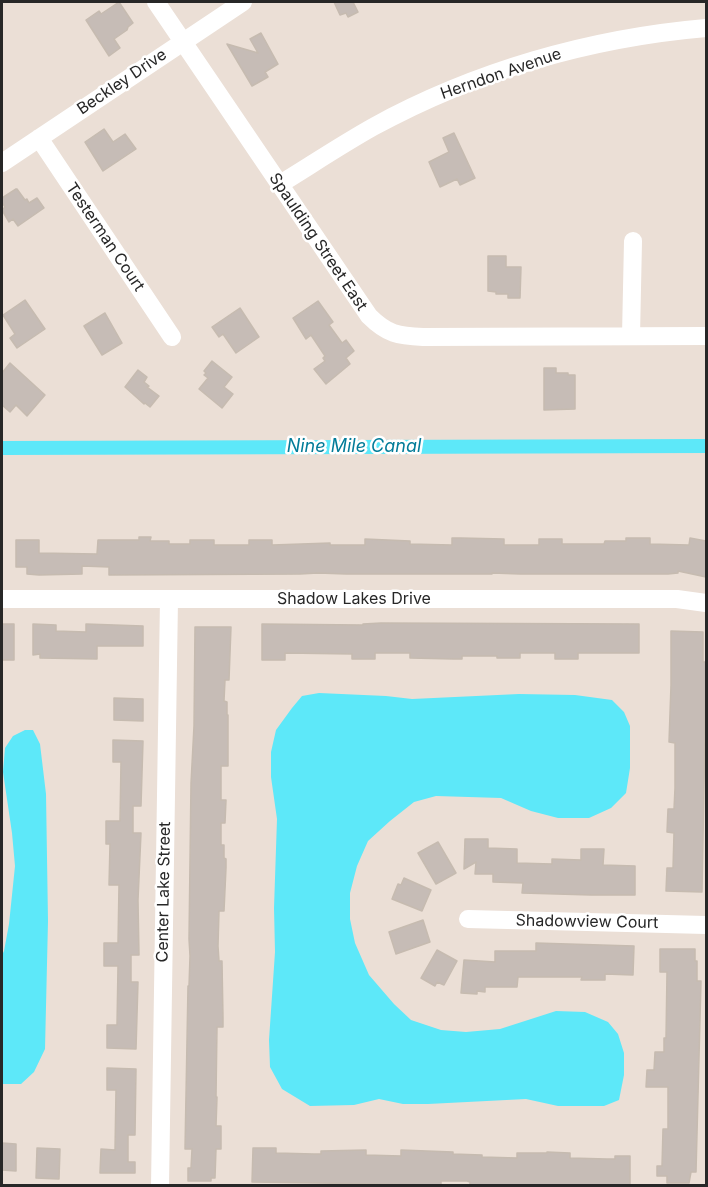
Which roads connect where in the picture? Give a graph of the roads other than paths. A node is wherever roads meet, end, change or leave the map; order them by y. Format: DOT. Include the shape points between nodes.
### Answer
graph roads {
  1 [pos="156,2"];
  2 [pos="243,2"];
  3 [pos="706,27"];
  4 [pos="182,41"];
  5 [pos="39,138"];
  6 [pos="2,163"];
  7 [pos="280,184"];
  8 [pos="633,241"];
  9 [pos="631,336"];
  10 [pos="706,336"];
  11 [pos="172,337"];
  12 [pos="2,599"];
  13 [pos="169,599"];
  14 [pos="706,603"];
  15 [pos="468,919"];
  16 [pos="706,925"];
  17 [pos="160,1185"];
  1 -- 4 [label="street, Spaulding Street East"];
  2 -- 4 [label="street, Beckley Drive"];
  3 -- 7 [label="street, Herndon Avenue" via="587,46 475,80 374,127"];
  4 -- 5 [label="street, Beckley Drive"];
  4 -- 7 [label="street, Spaulding Street East"];
  5 -- 6 [label="street, Beckley Drive"];
  5 -- 11 [label="street, Testerman Court"];
  7 -- 9 [label="street, Spaulding Street East" via="369,316 392,333 423,337"];
  8 -- 9 [label="street"];
  9 -- 10 [label="street, Spaulding Street East"];
  12 -- 13 [label="street, Shadow Lakes Drive"];
  13 -- 14 [label="street, Shadow Lakes Drive" via="677,599"];
  13 -- 17 [label="street, Center Lake Street"];
  15 -- 16 [label="street, Shadowview Court"];
}
